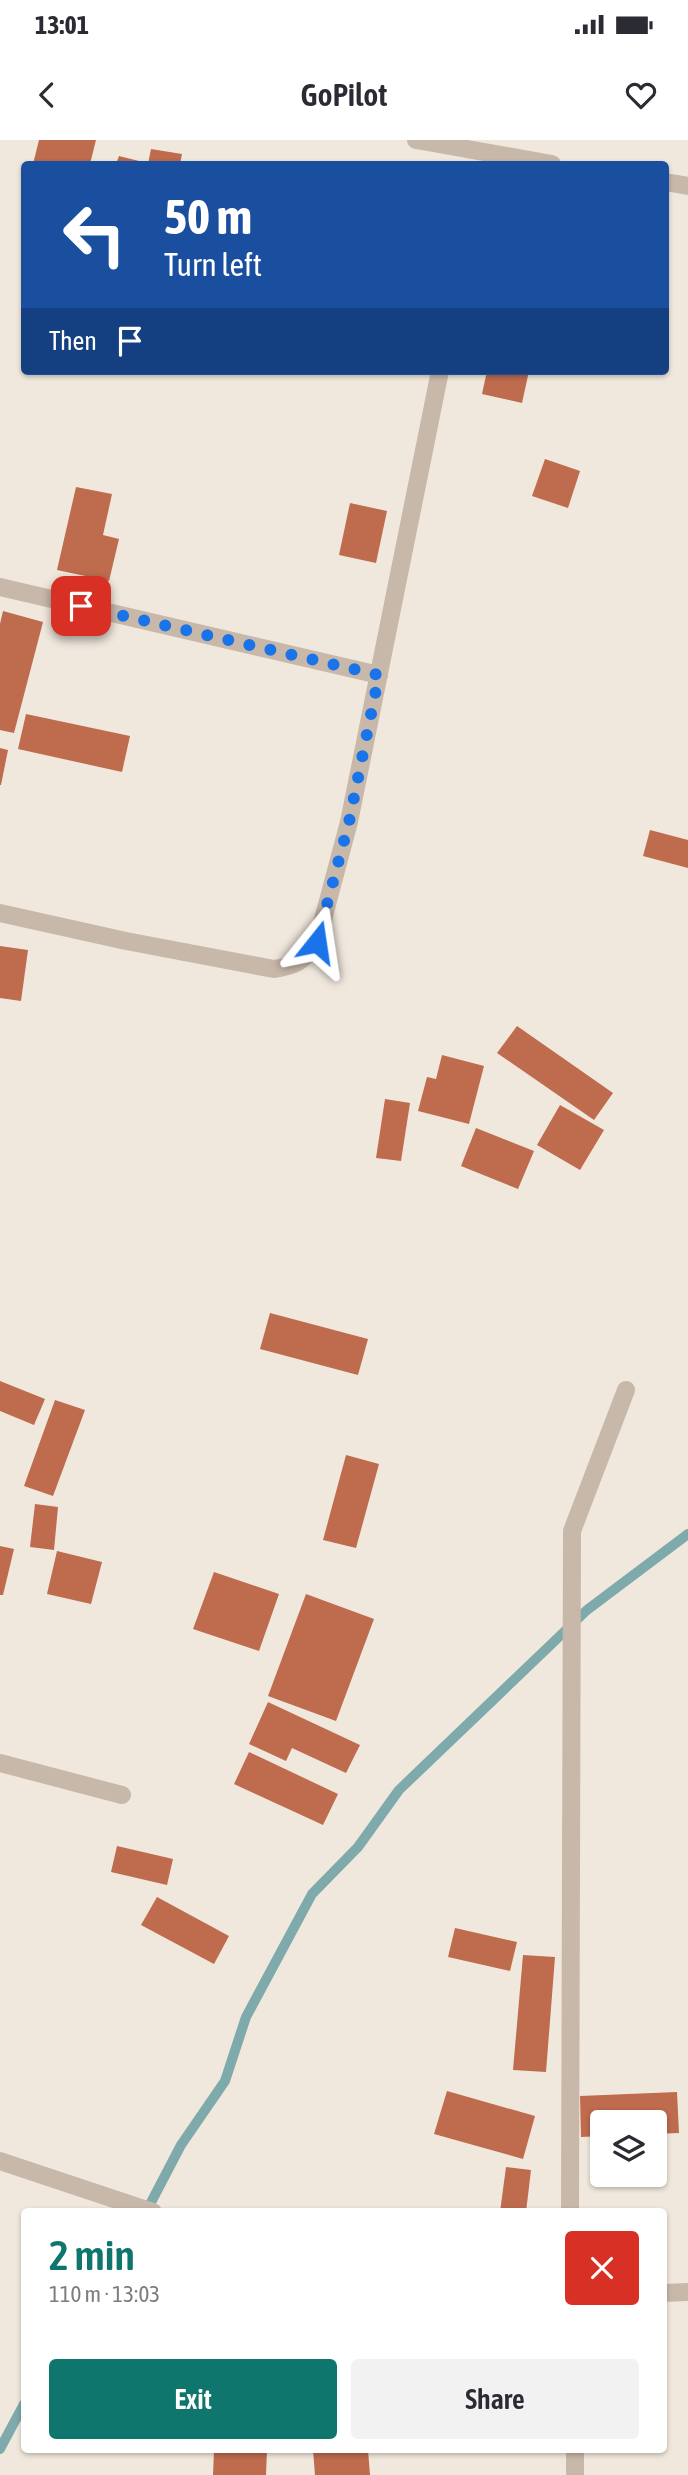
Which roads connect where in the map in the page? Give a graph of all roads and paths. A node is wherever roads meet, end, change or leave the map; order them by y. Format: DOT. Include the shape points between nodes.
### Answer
graph roads {
  1 [pos="416,140"];
  2 [pos="477,159"];
  3 [pos="507,161"];
  4 [pos="669,183"];
  5 [pos="688,186"];
  6 [pos="438,375"];
  7 [pos="0,587"];
  8 [pos="379,675"];
  9 [pos="0,913"];
  10 [pos="626,1390"];
  11 [pos="0,1763"];
  12 [pos="122,1795"];
  13 [pos="0,2161"];
  14 [pos="141,2208"];
  15 [pos="570,2208"];
  16 [pos="688,2292"];
  17 [pos="667,2293"];
  18 [pos="575,2453"];
  19 [pos="575,2475"];
  1 -- 2 [label="street"];
  2 -- 3 [label="street"];
  4 -- 5 [label="street"];
  6 -- 8 [label="street"];
  7 -- 8 [label="street"];
  8 -- 9 [label="street" via="349,822 317,942 294,966 274,969"];
  10 -- 15 [label="street" via="572,1531"];
  11 -- 12 [label="street"];
  13 -- 14 [label="street"];
  16 -- 17 [label="street"];
  18 -- 19 [label="street"];
}
